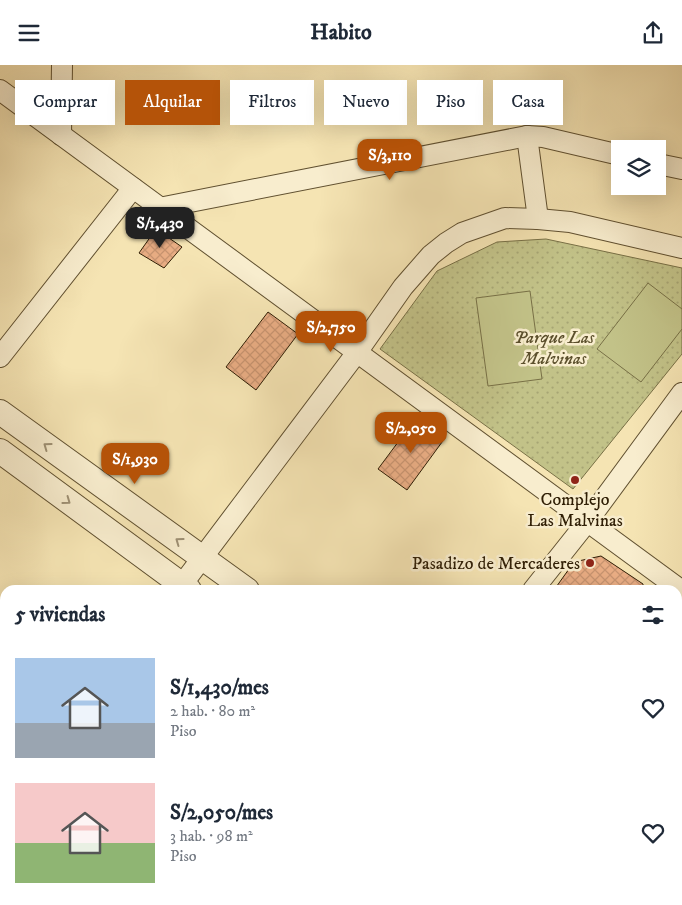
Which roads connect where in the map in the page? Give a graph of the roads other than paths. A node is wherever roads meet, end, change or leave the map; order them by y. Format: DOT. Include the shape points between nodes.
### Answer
graph roads {
  1 [pos="62,65"];
  2 [pos="0,90"];
  3 [pos="61,135"];
  4 [pos="527,136"];
  5 [pos="611,153"];
  6 [pos="666,165"];
  7 [pos="682,169"];
  8 [pos="133,188"];
  9 [pos="159,207"];
  10 [pos="538,219"];
  11 [pos="682,248"];
  12 [pos="358,351"];
  13 [pos="0,357"];
  14 [pos="682,393"];
  15 [pos="0,412"];
  16 [pos="0,451"];
  17 [pos="587,522"];
  18 [pos="202,557"];
  19 [pos="179,585"];
  20 [pos="185,585"];
  21 [pos="240,585"];
  22 [pos="537,585"];
  23 [pos="674,585"];
  1 -- 3 [label="street"];
  2 -- 3 [label="street"];
  3 -- 8 [label="street"];
  4 -- 5 [label="street"];
  4 -- 9 [label="street"];
  4 -- 10 [label="street"];
  6 -- 7 [label="street"];
  8 -- 9 [label="street"];
  8 -- 13 [label="street"];
  9 -- 12 [label="street"];
  10 -- 11 [label="street" via="570,222"];
  10 -- 12 [label="street" via="505,218 462,233 446,243 403,287"];
  12 -- 17 [label="street"];
  12 -- 18 [label="street"];
  14 -- 17 [label="street"];
  18 -- 15 [label="street, one-way"];
  16 -- 19 [label="street, one-way"];
  17 -- 22 [label="street"];
  17 -- 23 [label="street"];
  18 -- 20 [label="street"];
  18 -- 21 [label="street"];
}
